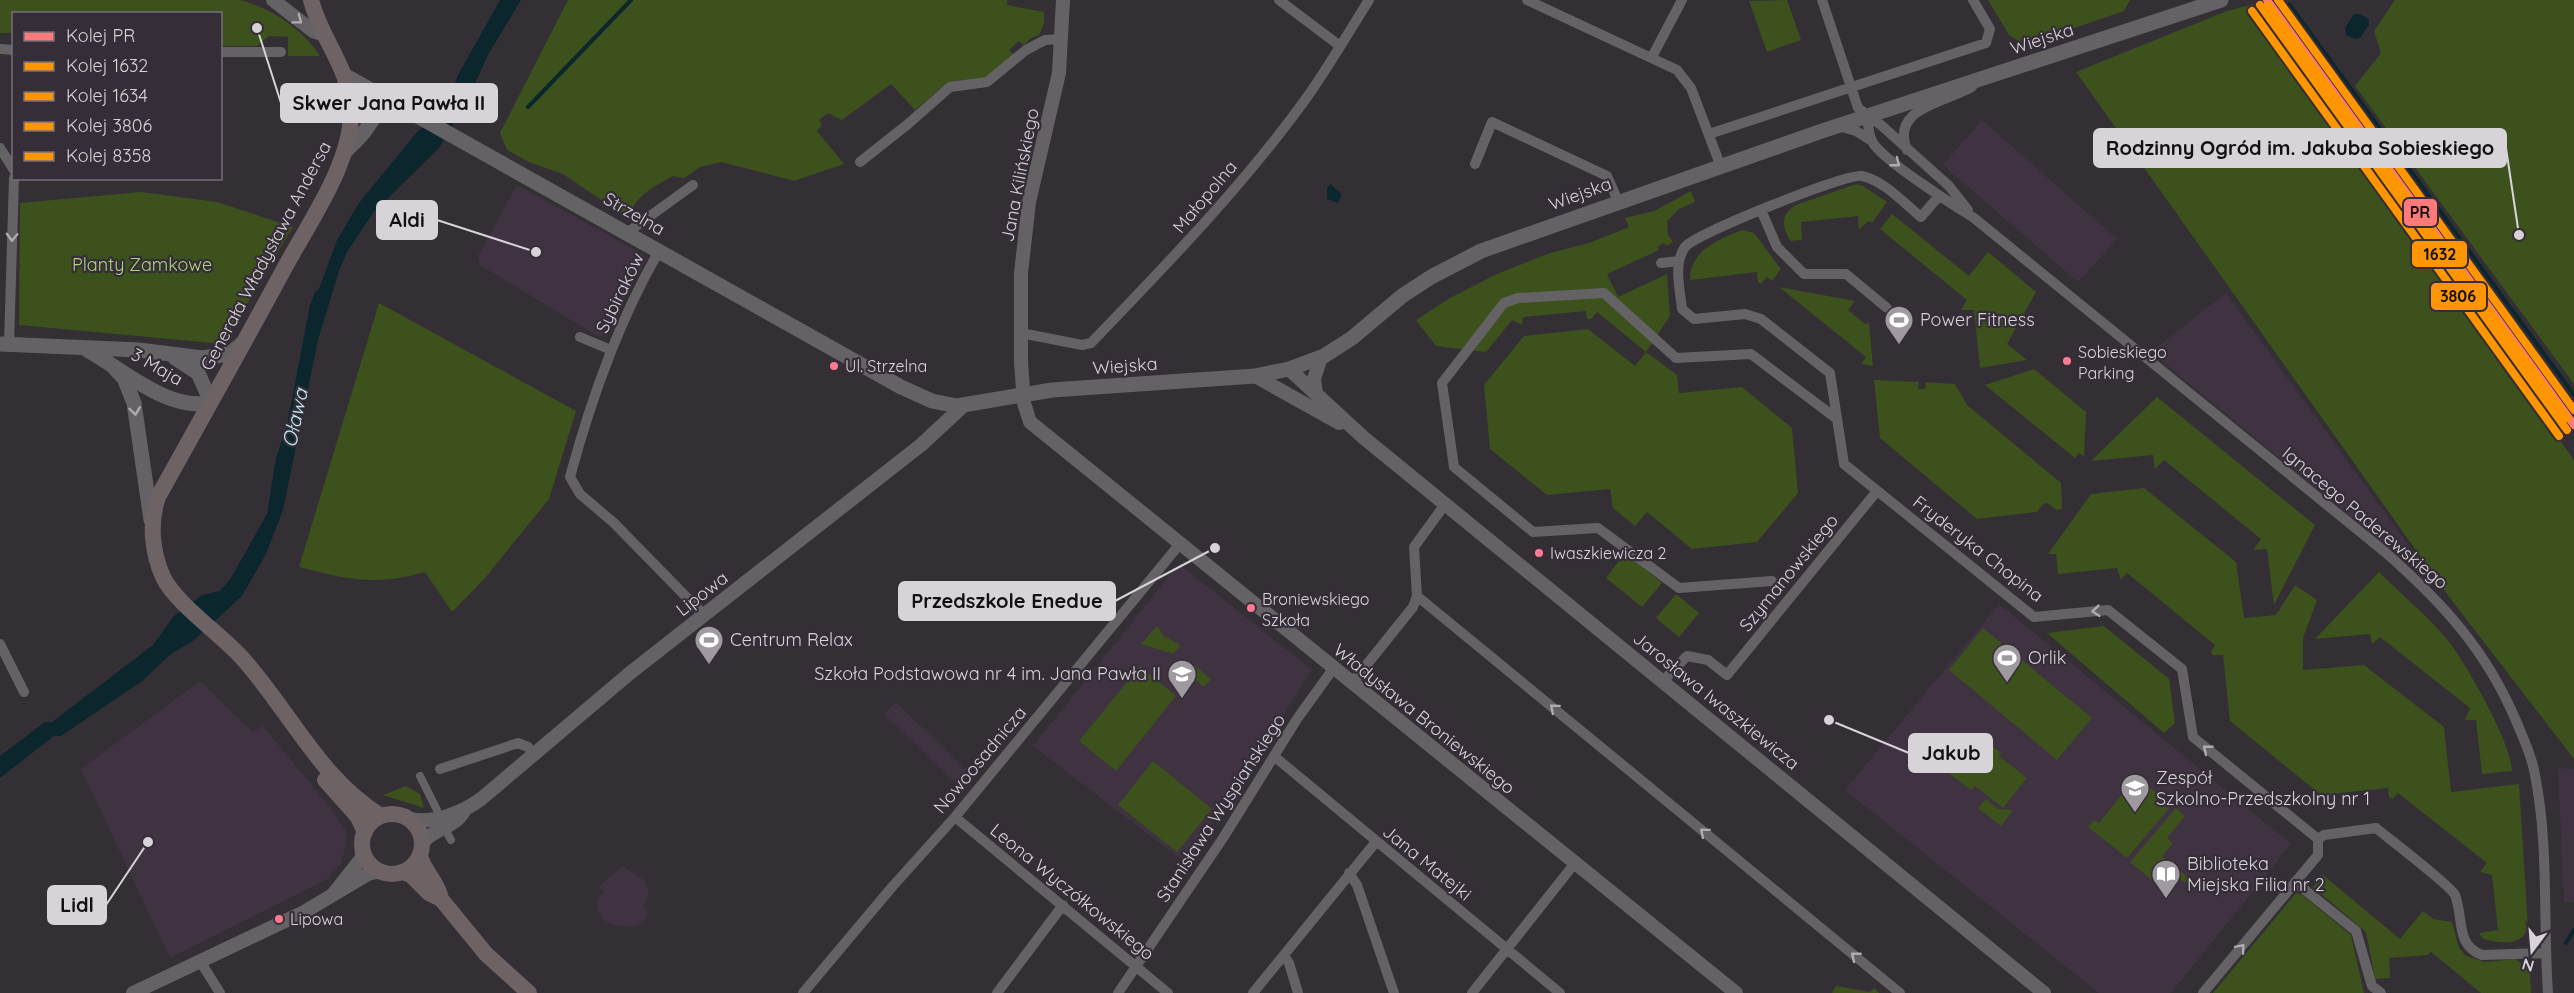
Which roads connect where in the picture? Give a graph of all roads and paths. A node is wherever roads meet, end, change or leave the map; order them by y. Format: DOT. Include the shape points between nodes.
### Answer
graph roads {
  1 [pos="273,0"];
  2 [pos="311,0"];
  3 [pos="1063,0"];
  4 [pos="1279,0"];
  5 [pos="1368,0"];
  6 [pos="1682,0"];
  7 [pos="1822,0"];
  8 [pos="1973,0"];
  9 [pos="2221,0"];
  10 [pos="1532,1"];
  11 [pos="325,35"];
  12 [pos="1061,39"];
  13 [pos="1340,46"];
  14 [pos="222,52"];
  15 [pos="281,52"];
  16 [pos="1652,57"];
  17 [pos="346,76"];
  18 [pos="1993,76"];
  19 [pos="1849,87"];
  20 [pos="401,105"];
  21 [pos="1868,116"];
  22 [pos="1837,126"];
  23 [pos="1709,134"];
  24 [pos="1872,141"];
  25 [pos="0,148"];
  26 [pos="1907,150"];
  27 [pos="344,153"];
  28 [pos="860,162"];
  29 [pos="1475,164"];
  30 [pos="12,167"];
  31 [pos="1721,167"];
  32 [pos="14,180"];
  33 [pos="693,185"];
  34 [pos="1939,196"];
  35 [pos="1618,201"];
  36 [pos="1761,210"];
  37 [pos="1974,218"];
  38 [pos="628,232"];
  39 [pos="659,251"];
  40 [pos="1678,261"];
  41 [pos="1661,263"];
  42 [pos="1887,308"];
  43 [pos="1021,333"];
  44 [pos="580,337"];
  45 [pos="244,341"];
  46 [pos="5,344"];
  47 [pos="84,348"];
  48 [pos="161,354"];
  49 [pos="610,354"];
  50 [pos="1321,357"];
  51 [pos="108,361"];
  52 [pos="1288,369"];
  53 [pos="1255,376"];
  54 [pos="1023,394"];
  55 [pos="1316,394"];
  56 [pos="1294,395"];
  57 [pos="211,402"];
  58 [pos="963,406"];
  59 [pos="1837,419"];
  60 [pos="1364,438"];
  61 [pos="1877,491"];
  62 [pos="1446,503"];
  63 [pos="152,521"];
  64 [pos="1179,545"];
  65 [pos="1772,581"];
  66 [pos="1418,596"];
  67 [pos="704,615"];
  68 [pos="220,640"];
  69 [pos="0,644"];
  70 [pos="1333,669"];
  71 [pos="1663,681"];
  72 [pos="1352,683"];
  73 [pos="24,693"];
  74 [pos="534,754"];
  75 [pos="1275,757"];
  76 [pos="440,769"];
  77 [pos="420,776"];
  78 [pos="464,811"];
  79 [pos="439,814"];
  80 [pos="381,816"];
  81 [pos="955,817"];
  82 [pos="410,819"];
  83 [pos="446,831"];
  84 [pos="365,832"];
  85 [pos="2318,838"];
  86 [pos="451,840"];
  87 [pos="1375,843"];
  88 [pos="363,850"];
  89 [pos="421,850"];
  90 [pos="1575,863"];
  91 [pos="380,871"];
  92 [pos="402,872"];
  93 [pos="1349,873"];
  94 [pos="2295,882"];
  95 [pos="333,894"];
  96 [pos="441,899"];
  97 [pos="1063,905"];
  98 [pos="1506,950"];
  99 [pos="2546,953"];
  100 [pos="1284,956"];
  101 [pos="200,961"];
  102 [pos="1137,966"];
  103 [pos="1730,991"];
  104 [pos="133,993"];
  105 [pos="220,993"];
  106 [pos="529,993"];
  107 [pos="803,993"];
  108 [pos="997,993"];
  109 [pos="1118,993"];
  110 [pos="1168,993"];
  111 [pos="1253,993"];
  112 [pos="1298,993"];
  113 [pos="1394,993"];
  114 [pos="1472,993"];
  115 [pos="1560,993"];
  116 [pos="1900,993"];
  117 [pos="2044,993"];
  118 [pos="2203,993"];
  119 [pos="2381,993"];
  120 [pos="2548,993"];
  1 -- 11 [label="street, one-way" via="313,31"];
  2 -- 11 [label="main road, Generała Władysława Andersa"];
  3 -- 12 [label="street, Jana Kilińskiego"];
  4 -- 13 [label="street"];
  5 -- 13 [label="street, Małopolna"];
  6 -- 16 [label="street"];
  7 -- 19 [label="street"];
  8 -- 19 [label="street, Wiejska" via="1990,29 1986,43"];
  9 -- 18 [label="main road, Wiejska"];
  10 -- 16 [label="street"];
  11 -- 17 [label="main road, Generała Władysława Andersa"];
  12 -- 28 [label="street" via="1032,46 987,82 950,87"];
  12 -- 43 [label="street, Jana Kilińskiego" via="1059,73 1024,237"];
  13 -- 43 [label="street, Małopolna" via="1306,99 1204,225 1091,343 1082,345"];
  14 -- 15 [label="street"];
  16 -- 23 [label="street" via="1677,70 1687,82"];
  17 -- 20 [label="main road, Strzelna"];
  17 -- 27 [label="main road, Generała Władysława Andersa" via="351,114"];
  18 -- 21 [label="main road, Wiejska"];
  18 -- 26 [label="street" via="1914,112 1905,122"];
  19 -- 21 [label="street" via="1858,108"];
  19 -- 23 [label="street, Wiejska"];
  20 -- 27 [label="main road" via="388,105 377,113"];
  20 -- 38 [label="main road, Strzelna"];
  21 -- 22 [label="main road, Wiejska"];
  21 -- 24 [label="street"];
  21 -- 26 [label="street"];
  22 -- 24 [label="street"];
  22 -- 31 [label="main road, Wiejska"];
  23 -- 31 [label="street"];
  24 -- 34 [label="street, one-way"];
  25 -- 30 [label="street"];
  26 -- 37 [label="street" via="1949,186"];
  27 -- 45 [label="main road, Generała Władysława Andersa"];
  29 -- 35 [label="street" via="1492,122 1607,176"];
  31 -- 35 [label="main road, Wiejska"];
  32 -- 46 [label="street, one-way"];
  33 -- 38 [label="street"];
  34 -- 36 [label="street" via="1921,217 1876,182 1857,175"];
  34 -- 37 [label="street"];
  35 -- 50 [label="main road, Wiejska" via="1490,247 1442,269"];
  36 -- 40 [label="street" via="1691,240"];
  36 -- 42 [label="street" via="1777,247 1804,274 1846,274"];
  37 -- 99 [label="street, Ignacego Paderewskiego" via="2385,552 2441,603 2467,634 2511,707 2535,773"];
  38 -- 39 [label="main road, Strzelna"];
  39 -- 49 [label="street, Sybiraków"];
  39 -- 58 [label="main road, Strzelna" via="901,387 945,405"];
  40 -- 41 [label="street"];
  40 -- 59 [label="street, Fryderyka Chopina" via="1682,309 1694,319 1745,314 1761,319 1830,373"];
  43 -- 54 [label="street, Jana Kilińskiego"];
  44 -- 49 [label="street, Sybiraków"];
  45 -- 48 [label="main road, 3 Maja" via="234,352 220,356"];
  45 -- 57 [label="main road, Generała Władysława Andersa"];
  46 -- 47 [label="main road, 3 Maja"];
  47 -- 48 [label="main road, 3 Maja"];
  47 -- 51 [label="main road, 3 Maja"];
  48 -- 57 [label="main road, 3 Maja" via="176,358 198,373"];
  49 -- 67 [label="street" via="570,477 580,494"];
  50 -- 52 [label="main road, Wiejska"];
  50 -- 55 [label="street" via="1314,379"];
  51 -- 57 [label="main road, 3 Maja" via="172,400"];
  51 -- 63 [label="main road, one-way" via="124,378 135,403"];
  52 -- 53 [label="main road, Wiejska"];
  52 -- 55 [label="street, Jarosława Iwaszkiewicza"];
  52 -- 56 [label="street" via="1286,381"];
  53 -- 54 [label="main road, Wiejska"];
  53 -- 56 [label="street, Jarosława Iwaszkiewicza"];
  54 -- 58 [label="main road, Wiejska"];
  54 -- 64 [label="street, Władysława Broniewskiego" via="1026,413 1035,428"];
  55 -- 60 [label="street, Jarosława Iwaszkiewicza"];
  56 -- 60 [label="street, Jarosława Iwaszkiewicza"];
  57 -- 63 [label="main road, Generała Władysława Andersa" via="158,497"];
  58 -- 67 [label="street, Lipowa" via="912,452"];
  59 -- 61 [label="street, Fryderyka Chopina" via="1844,464"];
  59 -- 65 [label="street" via="1751,354 1676,358 1604,293 1518,298 1504,303 1442,383 1454,467 1533,532 1598,528 1678,588"];
  60 -- 62 [label="street, Jarosława Iwaszkiewicza"];
  61 -- 71 [label="street, Szymanowskiego" via="1727,675 1708,660 1687,656"];
  85 -- 61 [label="street, Fryderyka Chopina, one-way" via="2193,737 2182,669 2108,610 2034,617"];
  62 -- 66 [label="street" via="1414,547"];
  62 -- 71 [label="street, Jarosława Iwaszkiewicza"];
  63 -- 68 [label="main road" via="157,562 169,585"];
  64 -- 70 [label="street, Władysława Broniewskiego"];
  64 -- 81 [label="street, Nowoosadnicza"];
  66 -- 72 [label="street" via="1407,617"];
  116 -- 66 [label="street, one-way"];
  67 -- 74 [label="street, Lipowa"];
  68 -- 80 [label="main road" via="261,680 339,781"];
  68 -- 84 [label="main road" via="259,697 355,814"];
  69 -- 73 [label="street"];
  70 -- 72 [label="street, Władysława Broniewskiego"];
  70 -- 75 [label="street, Stanisława Wyspiańskiego"];
  71 -- 117 [label="street, Jarosława Iwaszkiewicza"];
  72 -- 90 [label="street, Władysława Broniewskiego"];
  74 -- 76 [label="street" via="518,743"];
  74 -- 78 [label="street, Lipowa"];
  75 -- 87 [label="street, Jana Matejki"];
  75 -- 102 [label="street, Stanisława Wyspiańskiego"];
  77 -- 79 [label="street"];
  78 -- 82 [label="street, Lipowa" via="427,821"];
  78 -- 89 [label="street, Lipowa" via="454,824 429,836"];
  80 -- 82 [label="main road" via="396,814"];
  80 -- 84 [label="main road"];
  81 -- 97 [label="street, Leona Wyczółkowskiego"];
  81 -- 107 [label="street, Nowoosadnicza"];
  82 -- 89 [label="main road" via="419,830"];
  83 -- 86 [label="street"];
  84 -- 88 [label="main road"];
  85 -- 94 [label="street" via="2318,855"];
  85 -- 99 [label="street" via="2376,828 2454,893 2464,940 2473,951 2482,955"];
  87 -- 93 [label="street"];
  87 -- 98 [label="street, Jana Matejki"];
  88 -- 91 [label="main road" via="369,863"];
  88 -- 95 [label="street" via="361,859"];
  89 -- 92 [label="main road" via="415,863"];
  89 -- 96 [label="main road" via="424,868 439,888"];
  90 -- 98 [label="street"];
  90 -- 103 [label="street, Władysława Broniewskiego"];
  91 -- 92 [label="main road"];
  91 -- 95 [label="street"];
  92 -- 96 [label="main road"];
  93 -- 100 [label="street"];
  93 -- 113 [label="street" via="1357,885"];
  118 -- 94 [label="street, one-way"];
  94 -- 119 [label="street" via="2356,931 2372,986"];
  95 -- 101 [label="street"];
  96 -- 106 [label="main road" via="498,967"];
  97 -- 102 [label="street, Leona Wyczółkowskiego"];
  97 -- 108 [label="street"];
  98 -- 114 [label="street"];
  98 -- 115 [label="street, Jana Matejki"];
  99 -- 120 [label="street, Ignacego Paderewskiego"];
  100 -- 111 [label="street"];
  100 -- 112 [label="street"];
  101 -- 104 [label="street"];
  101 -- 105 [label="street"];
  102 -- 109 [label="street, Stanisława Wyspiańskiego"];
  102 -- 110 [label="street, Leona Wyczółkowskiego"];
}
